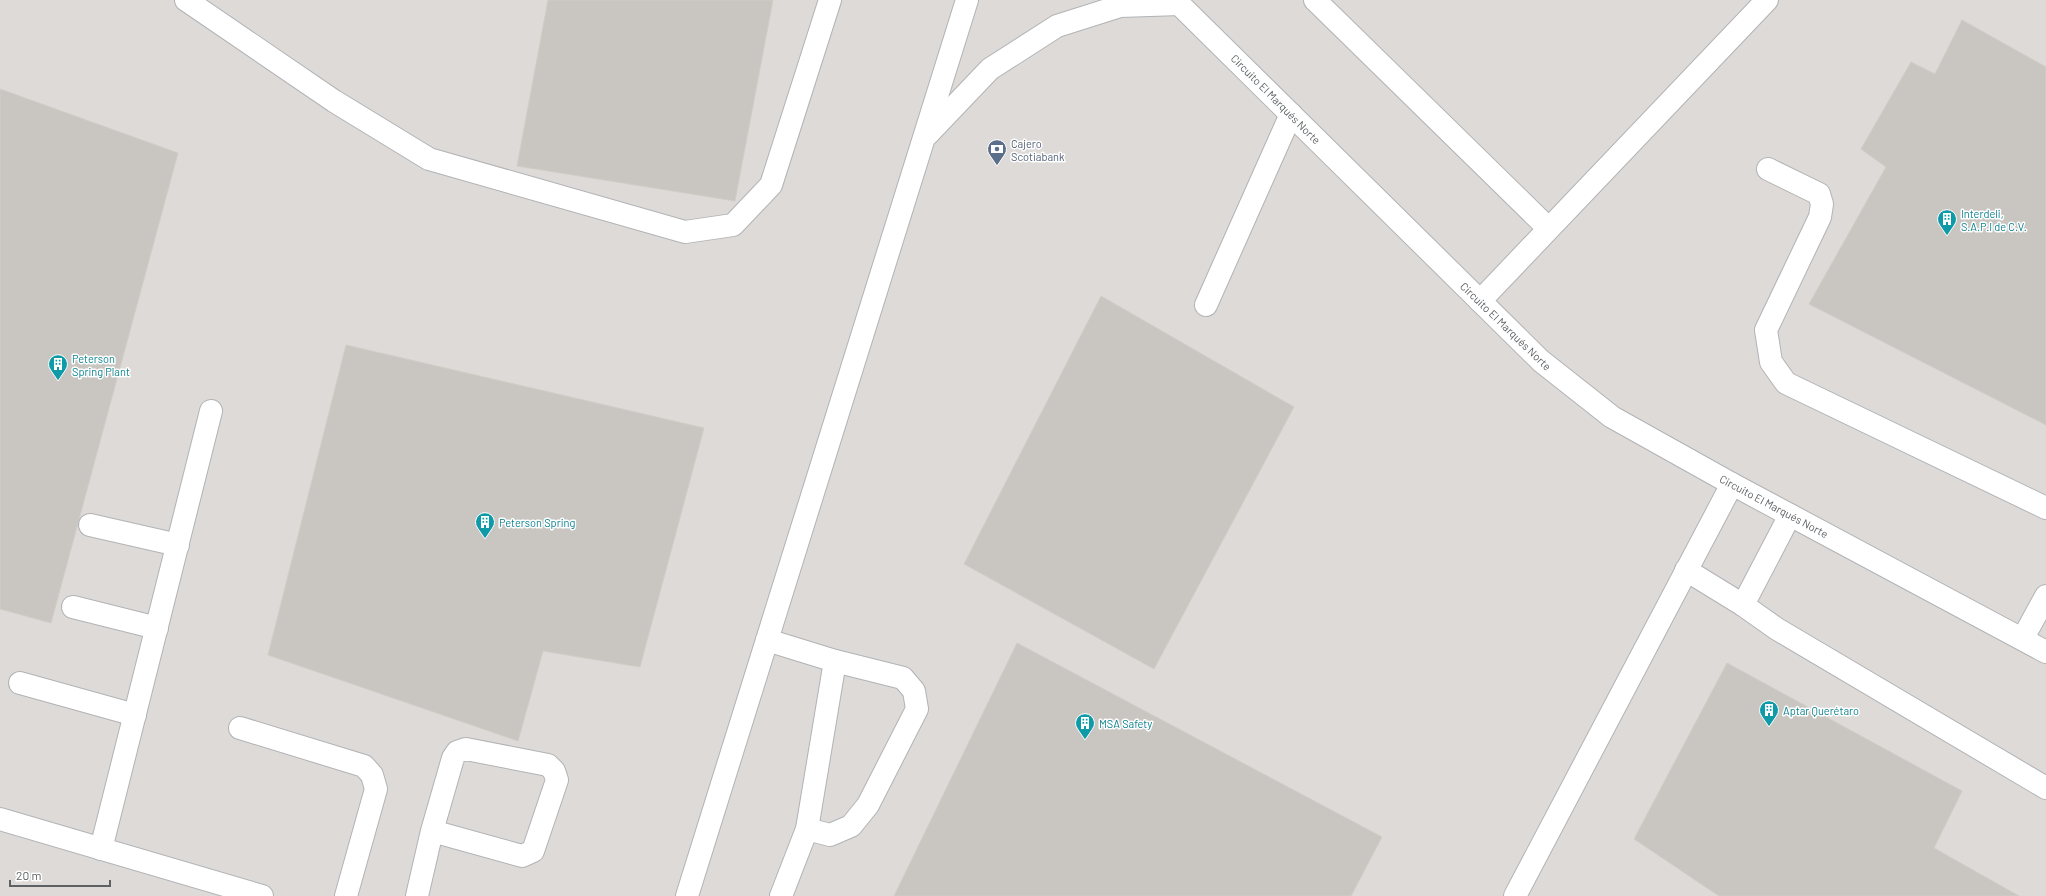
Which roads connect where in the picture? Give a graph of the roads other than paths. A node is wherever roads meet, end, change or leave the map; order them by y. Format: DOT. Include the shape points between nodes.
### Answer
graph roads {
  1 [pos="186,0"];
  2 [pos="830,0"];
  3 [pos="967,0"];
  4 [pos="1314,0"];
  5 [pos="1767,0"];
  6 [pos="1178,2"];
  7 [pos="1291,114"];
  8 [pos="924,138"];
  9 [pos="1768,169"];
  10 [pos="1548,228"];
  11 [pos="1480,301"];
  12 [pos="1206,305"];
  13 [pos="211,411"];
  14 [pos="1732,484"];
  15 [pos="2046,508"];
  16 [pos="1790,515"];
  17 [pos="90,525"];
  18 [pos="178,545"];
  19 [pos="1686,570"];
  20 [pos="2046,596"];
  21 [pos="1743,605"];
  22 [pos="73,607"];
  23 [pos="157,628"];
  24 [pos="2023,638"];
  25 [pos="766,640"];
  26 [pos="2046,652"];
  27 [pos="835,661"];
  28 [pos="20,683"];
  29 [pos="135,715"];
  30 [pos="240,728"];
  31 [pos="2046,788"];
  32 [pos="0,819"];
  33 [pos="807,829"];
  34 [pos="432,831"];
  35 [pos="102,849"];
  36 [pos="262,896"];
  37 [pos="346,896"];
  38 [pos="417,896"];
  39 [pos="686,896"];
  40 [pos="781,896"];
  41 [pos="1515,896"];
  1 -- 2 [label="street" via="334,100 429,159 685,232 733,224 770,185"];
  3 -- 8 [label="street"];
  4 -- 10 [label="street"];
  5 -- 10 [label="street"];
  6 -- 7 [label="street, Circuito El Marqués Norte"];
  6 -- 8 [label="street" via="1120,6 1057,26 990,69"];
  7 -- 11 [label="street, Circuito El Marqués Norte"];
  7 -- 12 [label="street"];
  8 -- 25 [label="street"];
  9 -- 15 [label="street" via="1819,194 1822,204 1820,217 1766,330 1771,362 1786,383"];
  10 -- 11 [label="street"];
  11 -- 14 [label="street, Circuito El Marqués Norte" via="1541,361 1612,417"];
  13 -- 18 [label="street"];
  14 -- 16 [label="street, Circuito El Marqués Norte"];
  14 -- 19 [label="street"];
  16 -- 21 [label="street"];
  16 -- 24 [label="street, Circuito El Marqués Norte"];
  17 -- 18 [label="street"];
  18 -- 23 [label="street"];
  19 -- 21 [label="street"];
  19 -- 41 [label="street"];
  20 -- 24 [label="street"];
  21 -- 31 [label="street" via="1777,629"];
  22 -- 23 [label="street"];
  23 -- 29 [label="street"];
  24 -- 26 [label="street, Circuito El Marqués Norte"];
  25 -- 27 [label="street"];
  25 -- 39 [label="street"];
  27 -- 33 [label="street"];
  27 -- 33 [label="street" via="903,678 914,691 917,709 868,805 851,826 830,835"];
  28 -- 29 [label="street"];
  29 -- 35 [label="street"];
  30 -- 37 [label="street" via="364,766 372,775 376,788"];
  32 -- 35 [label="street"];
  33 -- 40 [label="street"];
  34 -- 34 [label="street" via="453,758 457,752 466,749 548,765 554,771 557,780 533,851 522,856"];
  34 -- 38 [label="street"];
  35 -- 36 [label="street"];
}
